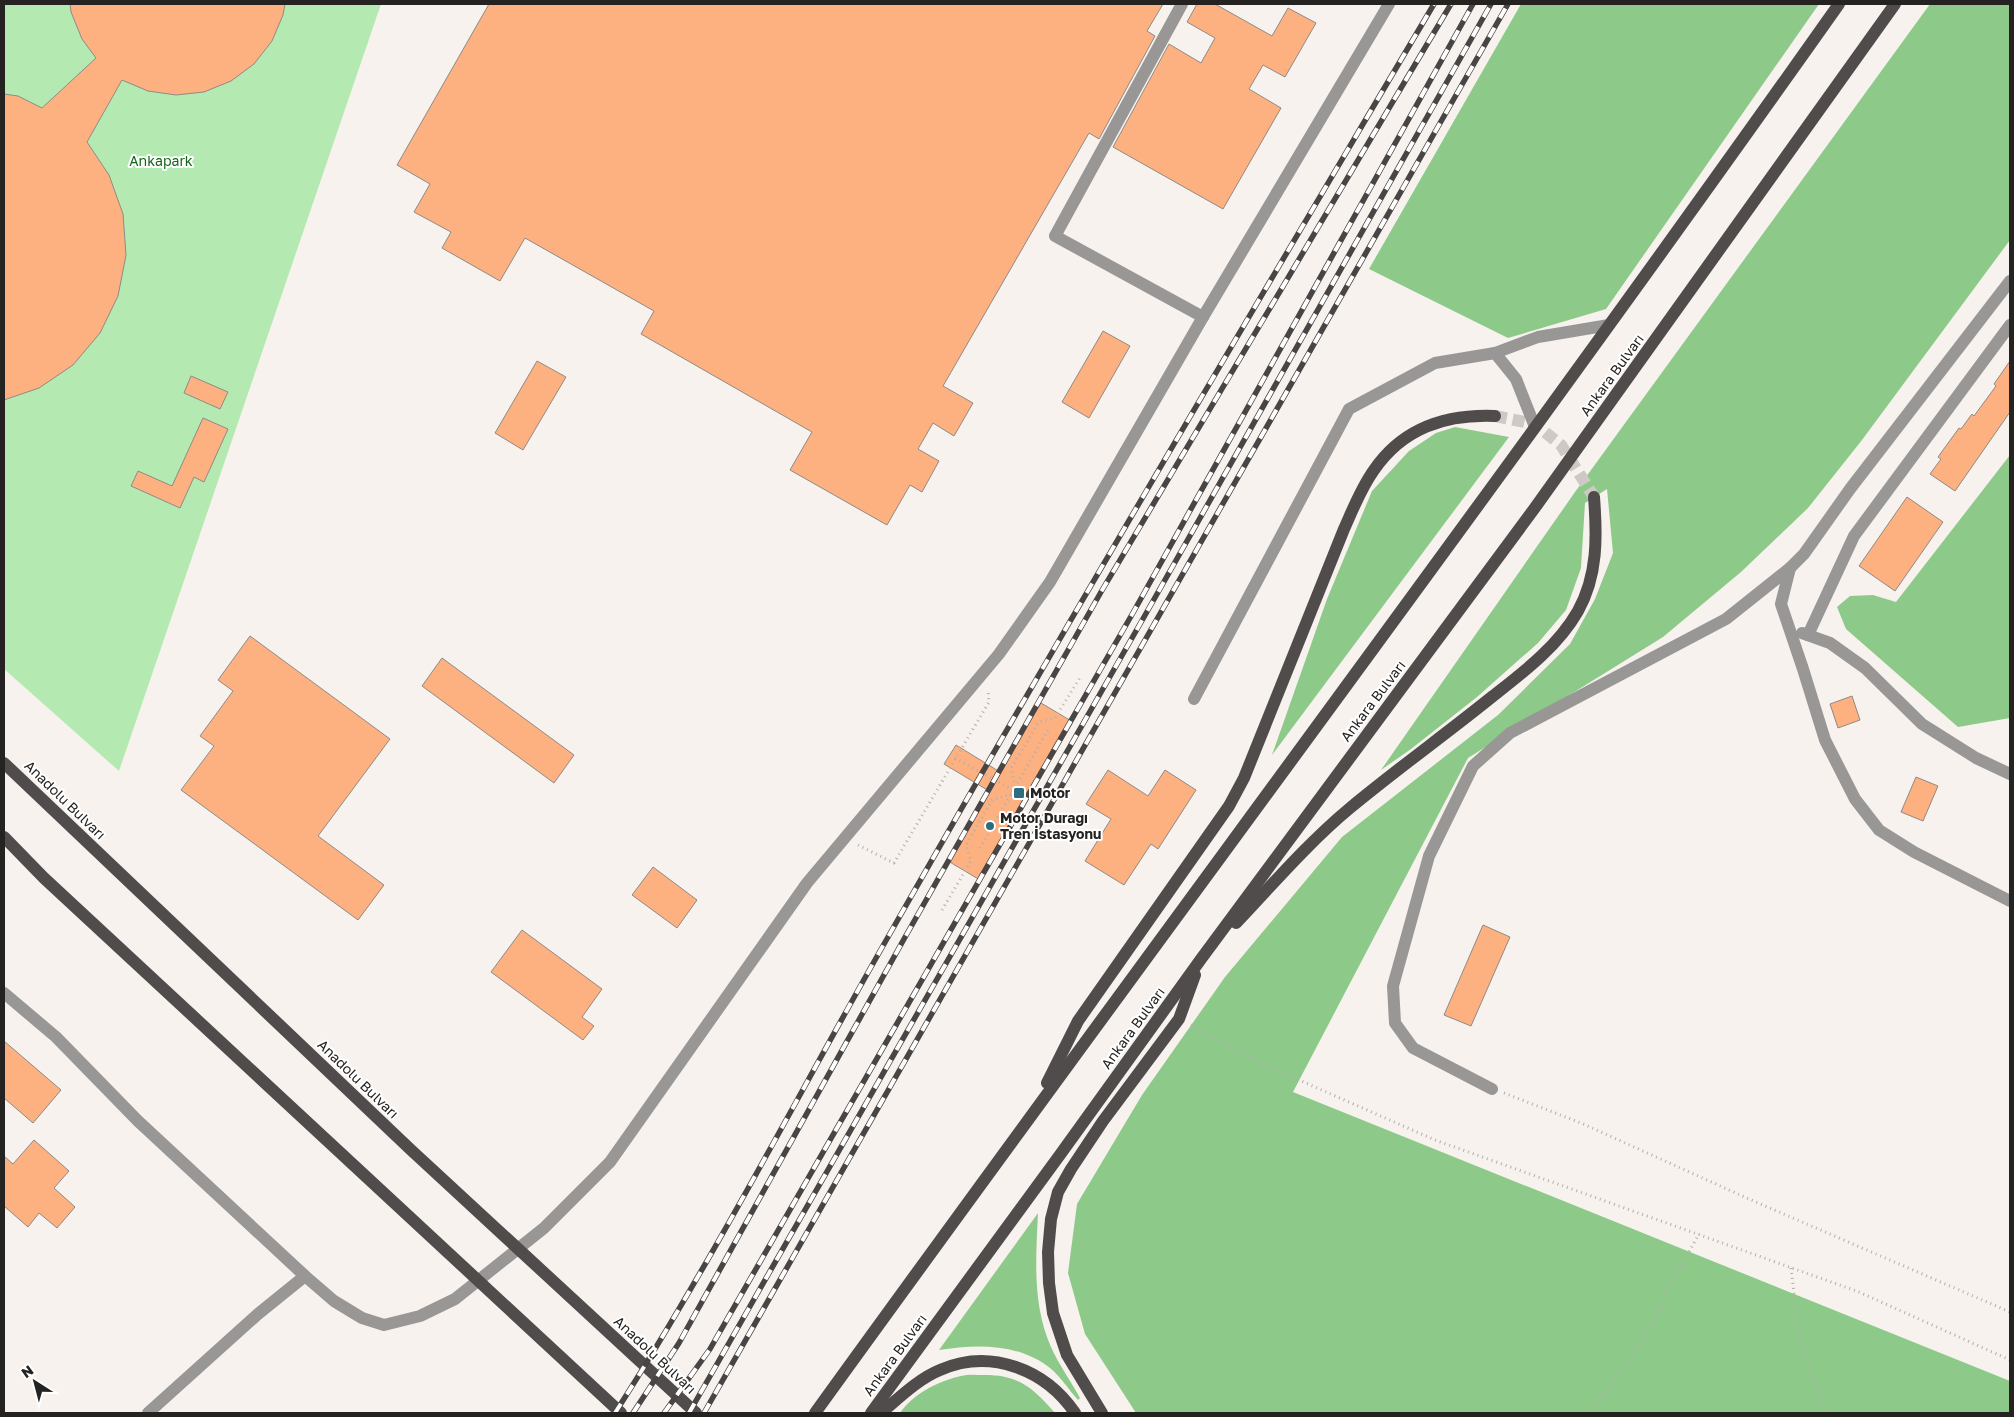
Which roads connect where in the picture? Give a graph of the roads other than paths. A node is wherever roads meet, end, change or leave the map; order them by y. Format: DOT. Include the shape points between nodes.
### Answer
graph roads {
  1 [pos="1182,4"];
  2 [pos="1389,4"];
  3 [pos="1839,4"];
  4 [pos="1895,4"];
  5 [pos="2010,280"];
  6 [pos="1203,316"];
  7 [pos="1608,325"];
  8 [pos="2010,325"];
  9 [pos="1494,353"];
  10 [pos="1495,416"];
  11 [pos="1535,426"];
  12 [pos="1594,497"];
  13 [pos="1790,568"];
  14 [pos="1790,630"];
  15 [pos="1808,635"];
  16 [pos="1194,699"];
  17 [pos="4,763"];
  18 [pos="2010,774"];
  19 [pos="4,837"];
  20 [pos="2010,901"];
  21 [pos="1201,959"];
  22 [pos="4,993"];
  23 [pos="1492,1089"];
  24 [pos="1029,1116"];
  25 [pos="305,1276"];
  26 [pos="148,1413"];
  27 [pos="621,1413"];
  28 [pos="696,1413"];
  29 [pos="815,1413"];
  30 [pos="871,1413"];
  31 [pos="882,1413"];
  32 [pos="1074,1413"];
  33 [pos="1102,1413"];
  1 -- 6 [label="street" via="1054,236"];
  2 -- 6 [label="street"];
  3 -- 7 [label="main road"];
  4 -- 21 [label="main road, Ankara Bulvarı" via="1534,509"];
  5 -- 13 [label="street" via="1804,554"];
  6 -- 25 [label="street" via="1050,582 999,654 807,883 610,1162 544,1228 455,1299 420,1316 384,1325 362,1318 334,1301"];
  7 -- 9 [label="street" via="1538,337"];
  7 -- 11 [label="main road"];
  8 -- 15 [label="street" via="1854,536"];
  9 -- 11 [label="street" via="1516,379"];
  9 -- 16 [label="street" via="1435,364 1349,409"];
  10 -- 24 [label="main road" via="1435,422 1387,453 1373,470 1344,529 1233,799 1078,1021"];
  11 -- 24 [label="main road"];
  12 -- 21 [label="main road" via="1595,561 1589,585 1578,611 1557,642 1349,809"];
  13 -- 14 [label="street" via="1781,604"];
  13 -- 23 [label="street" via="1726,619 1510,733 1473,766 1429,856 1393,986 1395,1023 1414,1048"];
  14 -- 15 [label="street"];
  14 -- 20 [label="street" via="1825,740 1855,799 1879,830 1914,852"];
  15 -- 18 [label="street" via="1830,643 1864,668 1922,724 1976,758"];
  17 -- 28 [label="main road, Anadolu Bulvarı" via="410,1150"];
  19 -- 27 [label="main road"];
  21 -- 30 [label="main road, Ankara Bulvarı"];
  21 -- 33 [label="main road" via="1179,1019 1071,1169 1058,1192 1051,1219 1048,1260 1053,1313 1067,1355"];
  22 -- 25 [label="street" via="56,1037 138,1121"];
  24 -- 29 [label="main road"];
  25 -- 26 [label="street"];
  31 -- 32 [label="main road" via="939,1370 960,1363 991,1360 1032,1373 1065,1399"];
}
